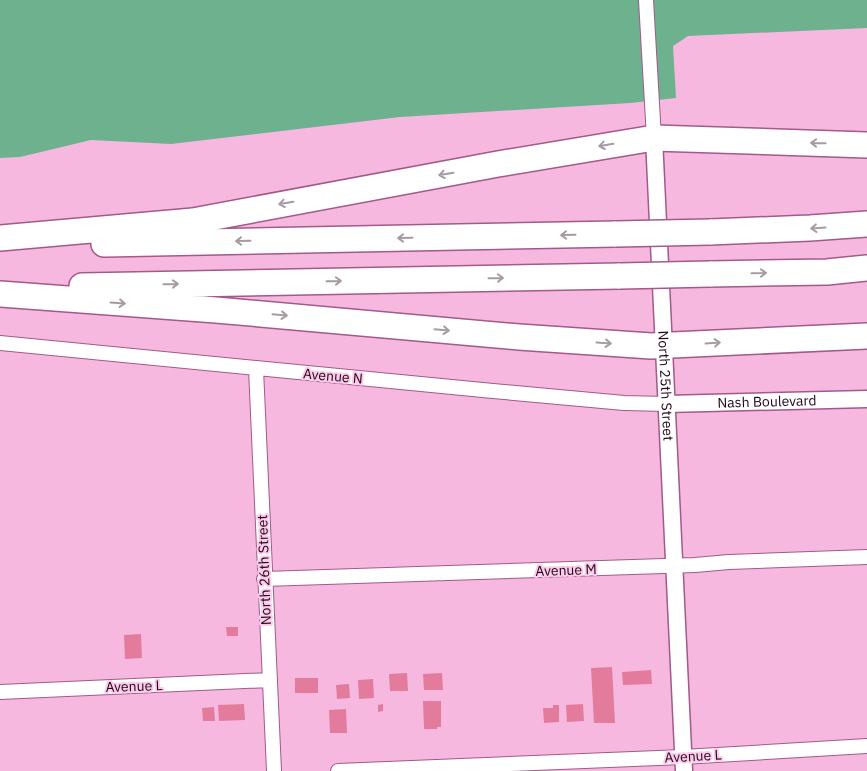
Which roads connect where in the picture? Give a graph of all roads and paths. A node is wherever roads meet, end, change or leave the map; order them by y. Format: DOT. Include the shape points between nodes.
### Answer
graph roads {
  1 [pos="646,0"];
  2 [pos="654,138"];
  3 [pos="867,145"];
  4 [pos="867,224"];
  5 [pos="0,238"];
  6 [pos="0,245"];
  7 [pos="867,268"];
  8 [pos="0,288"];
  9 [pos="0,294"];
  10 [pos="867,336"];
  11 [pos="0,343"];
  12 [pos="664,346"];
  13 [pos="256,369"];
  14 [pos="867,399"];
  15 [pos="667,404"];
  16 [pos="867,557"];
  17 [pos="674,566"];
  18 [pos="264,579"];
  19 [pos="269,680"];
  20 [pos="0,692"];
  21 [pos="867,746"];
  22 [pos="684,764"];
  23 [pos="274,771"];
  24 [pos="338,771"];
  1 -- 2 [label="street, North 25th Street"];
  3 -- 2 [label="highway, one-way"];
  2 -- 5 [label="highway, one-way" via="193,221"];
  2 -- 12 [label="street, North 25th Street"];
  4 -- 6 [label="highway, one-way, bridge" via="710,232"];
  8 -- 7 [label="highway, one-way, bridge" via="827,272"];
  9 -- 12 [label="highway, one-way"];
  12 -- 10 [label="highway, one-way"];
  11 -- 13 [label="street, Avenue N"];
  12 -- 15 [label="street, North 25th Street"];
  13 -- 15 [label="street, Avenue N"];
  13 -- 18 [label="street, North 26th Street"];
  14 -- 15 [label="street, Nash Boulevard"];
  15 -- 17 [label="street, North 25th Street"];
  16 -- 17 [label="street, Avenue M"];
  17 -- 18 [label="street, Avenue M"];
  17 -- 22 [label="street, North 25th Street"];
  18 -- 19 [label="street, North 26th Street"];
  19 -- 20 [label="street, Avenue L"];
  19 -- 23 [label="street, North 26th Street"];
  21 -- 22 [label="street, Avenue L"];
  22 -- 24 [label="street, Avenue L"];
}
